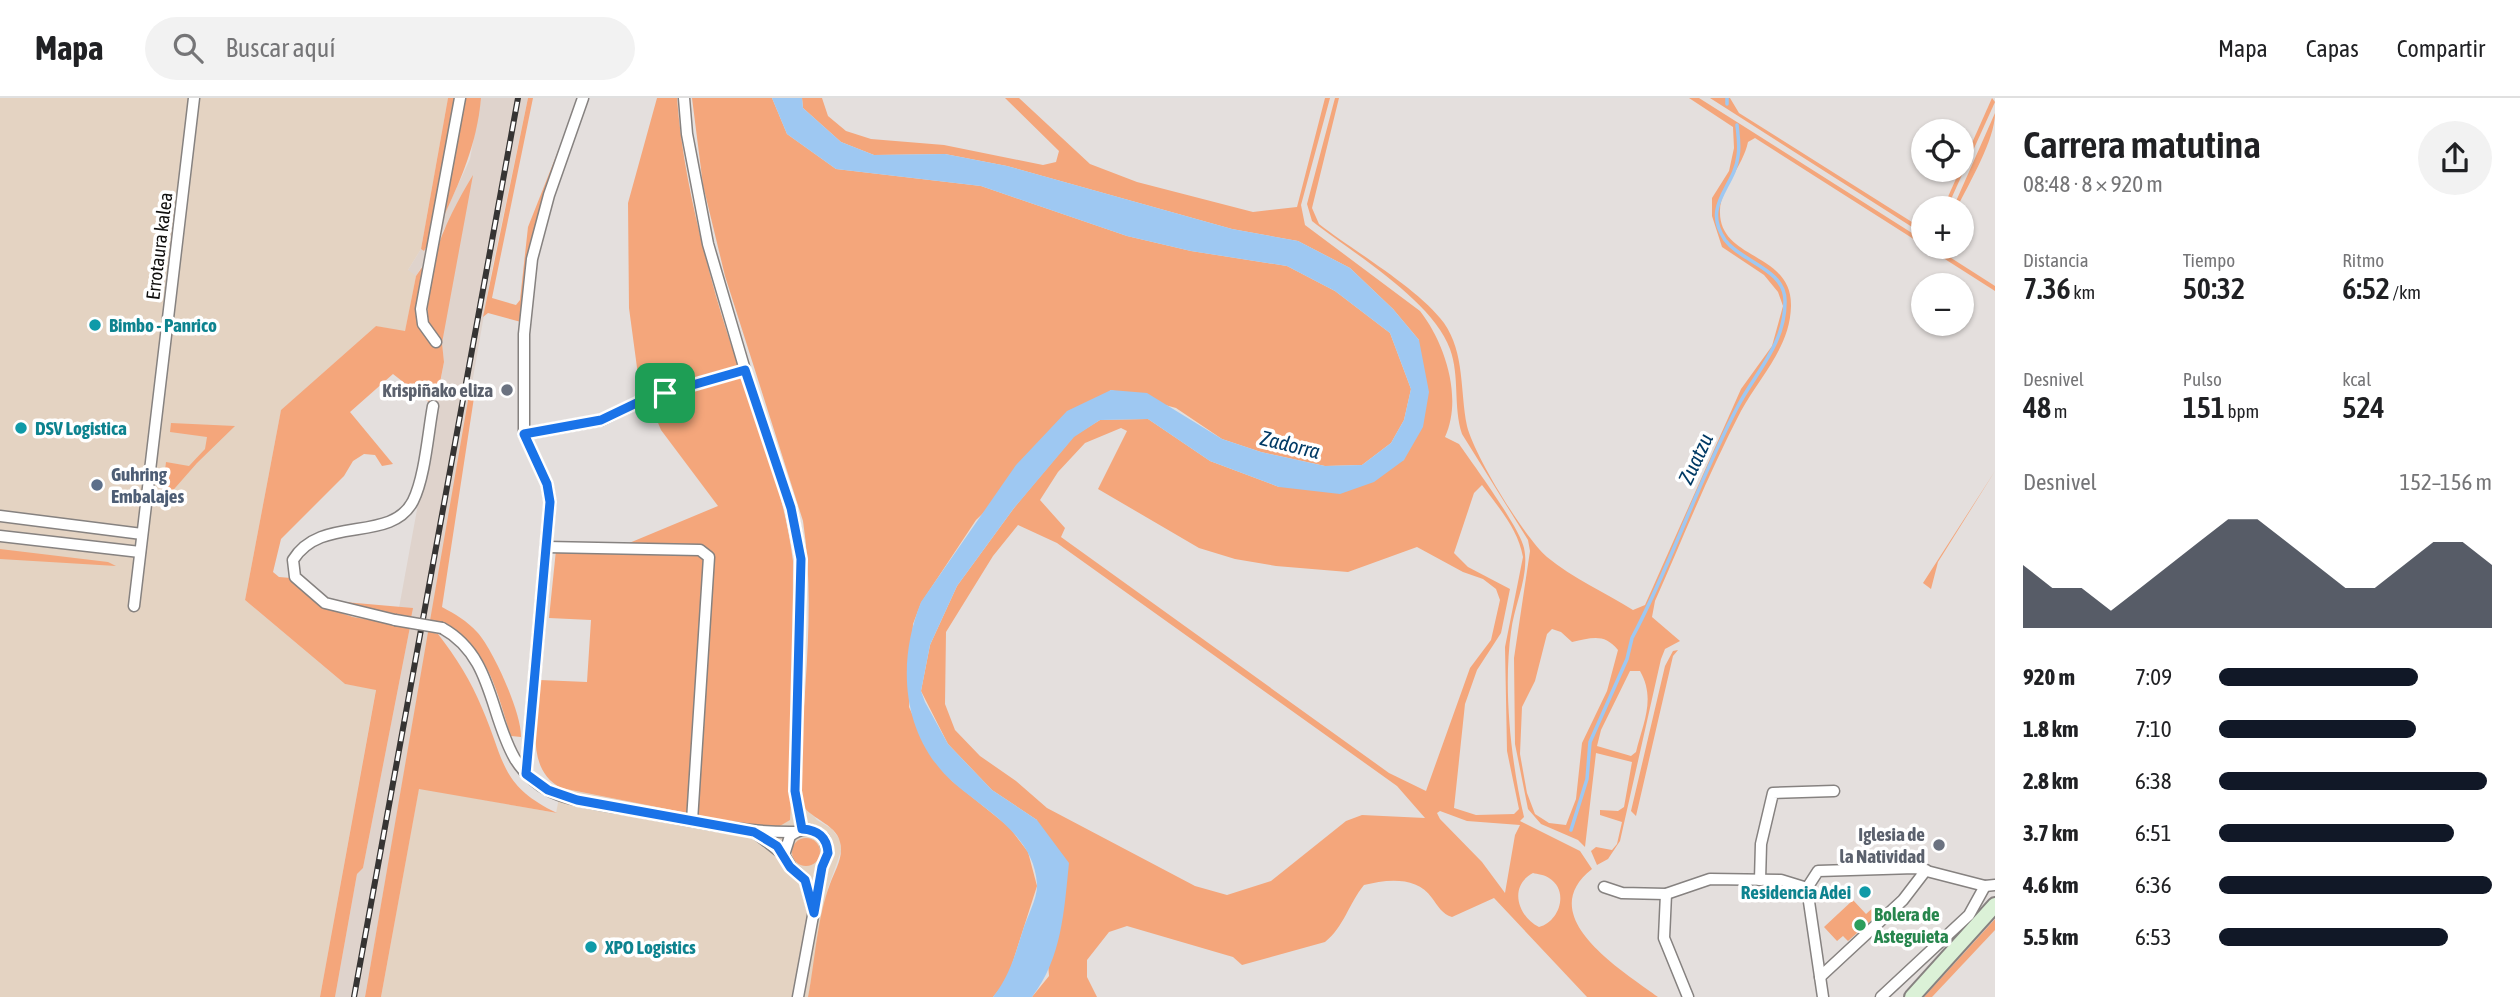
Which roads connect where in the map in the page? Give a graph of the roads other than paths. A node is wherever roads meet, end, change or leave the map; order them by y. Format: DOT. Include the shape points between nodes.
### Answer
graph roads {
  1 [pos="194,98"];
  2 [pos="460,98"];
  3 [pos="583,98"];
  4 [pos="684,98"];
  5 [pos="436,342"];
  6 [pos="745,370"];
  7 [pos="433,406"];
  8 [pos="524,434"];
  9 [pos="0,516"];
  10 [pos="51,523"];
  11 [pos="142,534"];
  12 [pos="0,536"];
  13 [pos="48,542"];
  14 [pos="546,547"];
  15 [pos="140,552"];
  16 [pos="134,606"];
  17 [pos="526,774"];
  18 [pos="1834,791"];
  19 [pos="692,821"];
  20 [pos="799,831"];
  21 [pos="754,832"];
  22 [pos="784,855"];
  23 [pos="822,867"];
  24 [pos="1926,870"];
  25 [pos="796,871"];
  26 [pos="1760,880"];
  27 [pos="1990,885"];
  28 [pos="1604,887"];
  29 [pos="1807,888"];
  30 [pos="1666,894"];
  31 [pos="1995,905"];
  32 [pos="814,913"];
  33 [pos="1820,977"];
  34 [pos="798,997"];
  35 [pos="1688,997"];
  36 [pos="1823,997"];
  37 [pos="1881,997"];
  38 [pos="1912,997"];
  1 -- 11 [label="street, Errotaura kalea"];
  2 -- 5 [label="street" via="421,309 423,324"];
  3 -- 8 [label="street" via="548,195 532,259 524,334"];
  4 -- 6 [label="street" via="708,244"];
  6 -- 8 [label="street" via="647,398 601,420"];
  6 -- 20 [label="street" via="791,508 801,559 795,791"];
  7 -- 17 [label="street, bridge" via="417,490 408,508 379,527 321,536 306,545 293,560 295,578 325,603 442,628 462,642 482,670 508,744"];
  8 -- 14 [label="street" via="547,484"];
  9 -- 10 [label="street"];
  10 -- 11 [label="street"];
  10 -- 13 [label="street"];
  11 -- 15 [label="street, Errotaura kalea"];
  12 -- 13 [label="street"];
  13 -- 15 [label="street"];
  14 -- 17 [label="street"];
  14 -- 19 [label="street" via="700,550 709,557"];
  15 -- 16 [label="street, Errotaura kalea"];
  17 -- 19 [label="street" via="559,795"];
  18 -- 26 [label="street" via="1773,793 1761,844"];
  19 -- 21 [label="street"];
  20 -- 21 [label="street"];
  20 -- 22 [label="street" via="786,842"];
  20 -- 23 [label="street" via="818,832 824,838 828,853"];
  21 -- 22 [label="street"];
  22 -- 25 [label="street"];
  23 -- 25 [label="street" via="810,873"];
  23 -- 32 [label="street"];
  24 -- 27 [label="street"];
  24 -- 29 [label="street" via="1818,871"];
  24 -- 33 [label="street" via="1903,900"];
  25 -- 32 [label="street" via="805,880"];
  26 -- 29 [label="street" via="1781,880"];
  26 -- 30 [label="street" via="1710,879"];
  27 -- 37 [label="street" via="1969,915"];
  28 -- 30 [label="street" via="1622,893"];
  29 -- 33 [label="street"];
  30 -- 35 [label="street" via="1664,938"];
  31 -- 38 [label="street"];
  32 -- 34 [label="street"];
  33 -- 36 [label="street"];
}
